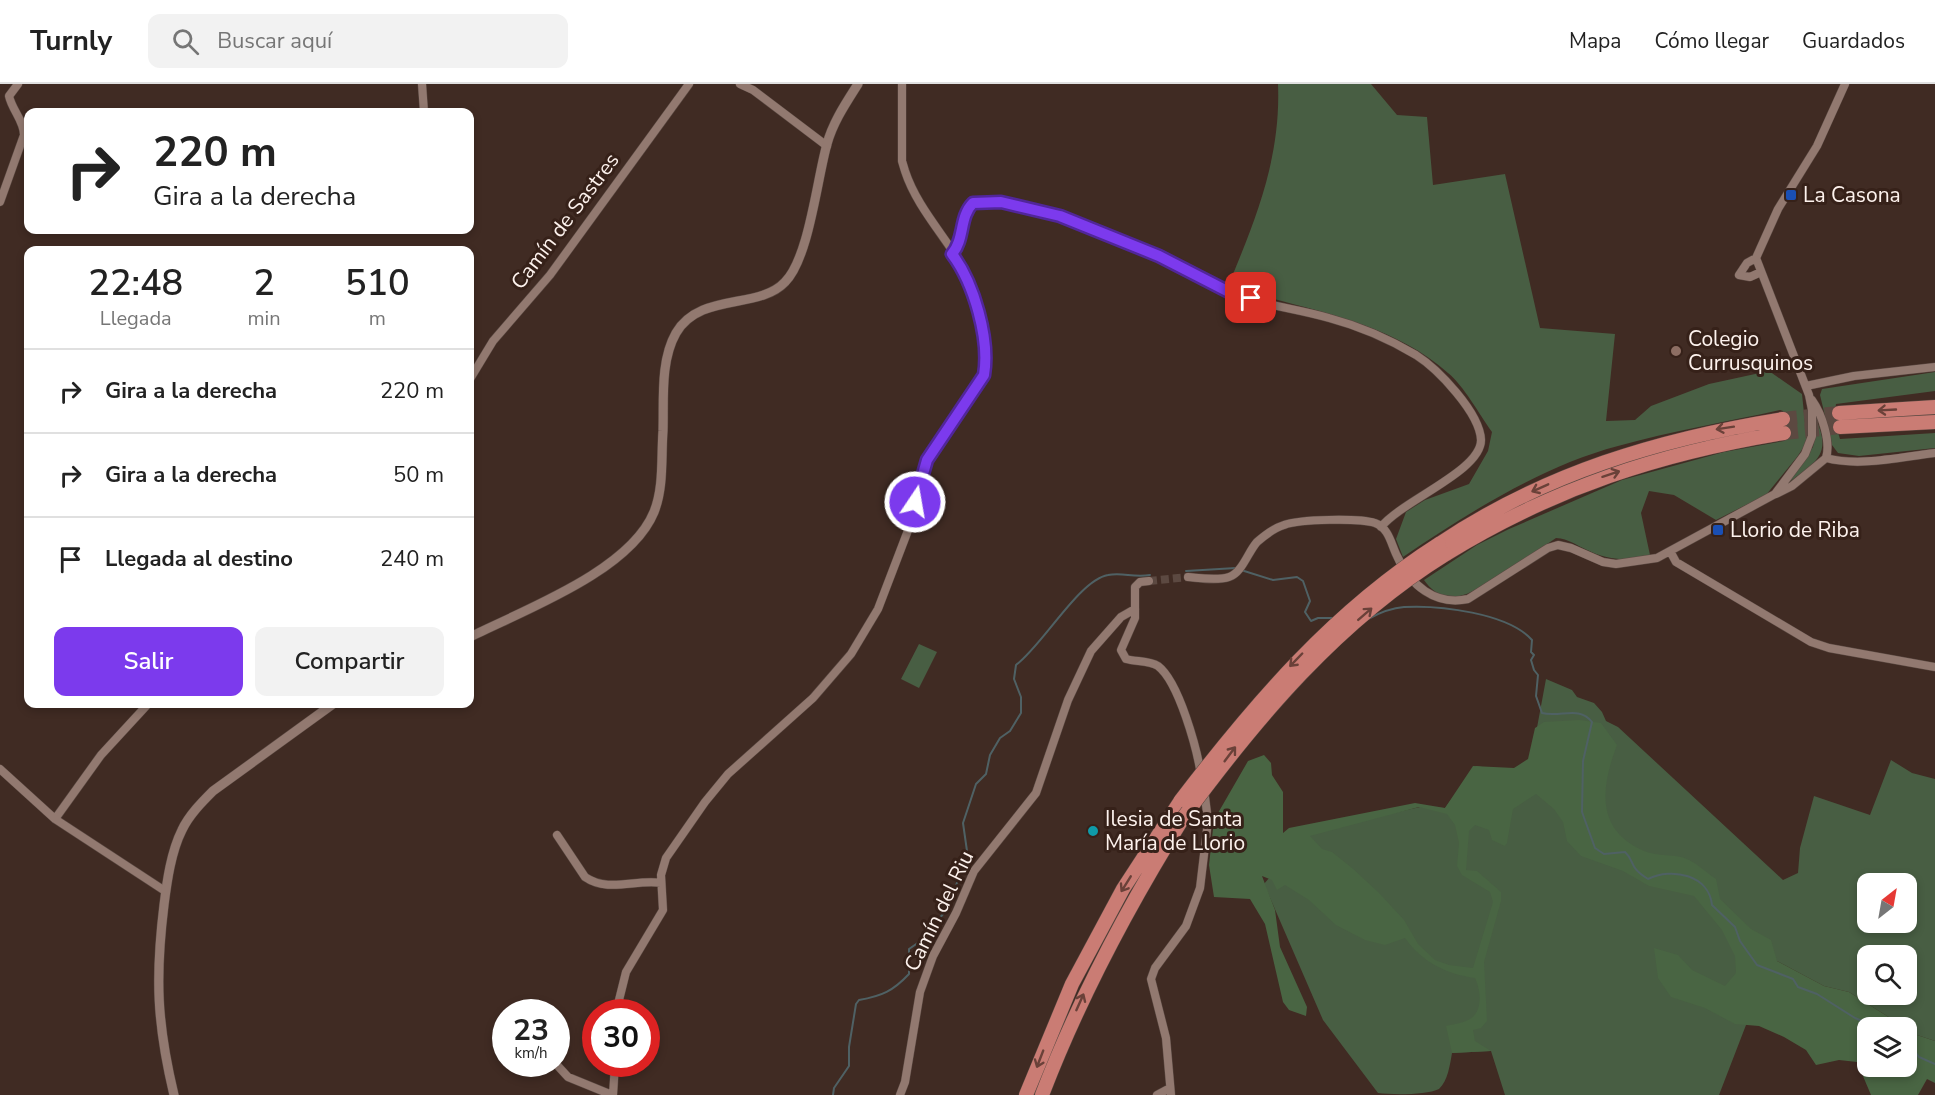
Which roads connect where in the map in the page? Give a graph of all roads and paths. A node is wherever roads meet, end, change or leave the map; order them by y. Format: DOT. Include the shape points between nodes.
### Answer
graph roads {
  1 [pos="18,84"];
  2 [pos="422,84"];
  3 [pos="689,84"];
  4 [pos="740,84"];
  5 [pos="858,84"];
  6 [pos="902,84"];
  7 [pos="1845,84"];
  8 [pos="424,108"];
  9 [pos="826,146"];
  10 [pos="0,202"];
  11 [pos="952,254"];
  12 [pos="1756,258"];
  13 [pos="1761,272"];
  14 [pos="1935,367"];
  15 [pos="474,372"];
  16 [pos="1806,386"];
  17 [pos="1809,395"];
  18 [pos="1935,407"];
  19 [pos="1783,419"];
  20 [pos="1935,422"];
  21 [pos="1784,433"];
  22 [pos="1935,453"];
  23 [pos="1826,458"];
  24 [pos="1775,494"];
  25 [pos="1381,527"];
  26 [pos="1443,549"];
  27 [pos="1670,551"];
  28 [pos="1188,577"];
  29 [pos="1149,581"];
  30 [pos="1135,609"];
  31 [pos="474,635"];
  32 [pos="1935,667"];
  33 [pos="144,708"];
  34 [pos="327,708"];
  35 [pos="0,769"];
  36 [pos="55,819"];
  37 [pos="557,835"];
  38 [pos="661,883"];
  39 [pos="165,891"];
  40 [pos="619,999"];
  41 [pos="568,1077"];
  42 [pos="614,1077"];
  43 [pos="1170,1091"];
  44 [pos="174,1095"];
  45 [pos="613,1095"];
  46 [pos="900,1095"];
  47 [pos="1026,1095"];
  48 [pos="1042,1095"];
  49 [pos="1157,1095"];
  1 -- 10 [label="street" via="9,96 24,135"];
  2 -- 8 [label="street"];
  3 -- 15 [label="street, Camín de Sastres" via="550,275 493,341"];
  4 -- 9 [label="street"];
  5 -- 9 [label="street"];
  6 -- 11 [label="street" via="902,161"];
  7 -- 12 [label="street" via="1817,146 1778,209"];
  9 -- 31 [label="street" via="803,245 784,284 700,312 677,331 670,345 661,485 654,512 641,535 600,571"];
  11 -- 25 [label="street" via="961,239 968,208 978,201 987,201 1078,222 1159,256 1229,292 1328,317 1396,344 1426,362 1441,375 1476,423 1479,450 1470,464 1400,508"];
  11 -- 38 [label="street" via="970,285 983,340 984,375 927,460 912,520 873,619 842,667 728,774 705,802 666,858"];
  12 -- 13 [label="street"];
  12 -- 13 [label="street" via="1747,262 1740,275 1750,277"];
  13 -- 16 [label="street"];
  14 -- 16 [label="street"];
  16 -- 17 [label="street"];
  17 -- 23 [label="street" via="1818,409"];
  17 -- 24 [label="street" via="1812,436 1805,454"];
  18 -- 20 [label="highway, one-way" via="1840,420"];
  19 -- 26 [label="highway, one-way" via="1675,439 1596,464 1479,517"];
  26 -- 21 [label="highway, one-way" via="1603,477 1715,444"];
  22 -- 23 [label="street" via="1878,460"];
  23 -- 24 [label="street" via="1792,486"];
  24 -- 27 [label="street"];
  25 -- 27 [label="street" via="1418,586 1441,600 1454,602 1468,599 1548,548 1571,549 1616,564 1642,562"];
  25 -- 28 [label="street" via="1363,521 1286,524 1259,540 1238,569 1220,578"];
  26 -- 47 [label="highway, one-way, bridge" via="1371,592 1296,660 1244,718 1181,800 1123,889 1072,984"];
  48 -- 26 [label="highway, one-way, bridge" via="1085,990 1135,895 1183,818 1233,749 1307,667"];
  27 -- 32 [label="street" via="1676,562 1821,646"];
  29 -- 30 [label="street" via="1135,587"];
  30 -- 43 [label="street" via="1121,650 1126,659 1154,664 1165,674 1184,714 1207,801 1205,856 1191,917 1151,979 1169,1054"];
  30 -- 46 [label="street, Camín del Riu" via="1121,616 1091,651 1068,700 1036,793 975,871 933,956 920,992"];
  33 -- 36 [label="street" via="101,755"];
  34 -- 39 [label="street" via="198,806 182,830"];
  35 -- 36 [label="street"];
  36 -- 39 [label="street"];
  37 -- 38 [label="street" via="590,881 620,885"];
  38 -- 40 [label="street" via="663,910 626,972"];
  39 -- 44 [label="street" via="157,981 158,1020"];
  41 -- 45 [label="street"];
  42 -- 45 [label="street"];
  43 -- 49 [label="street"];
}
